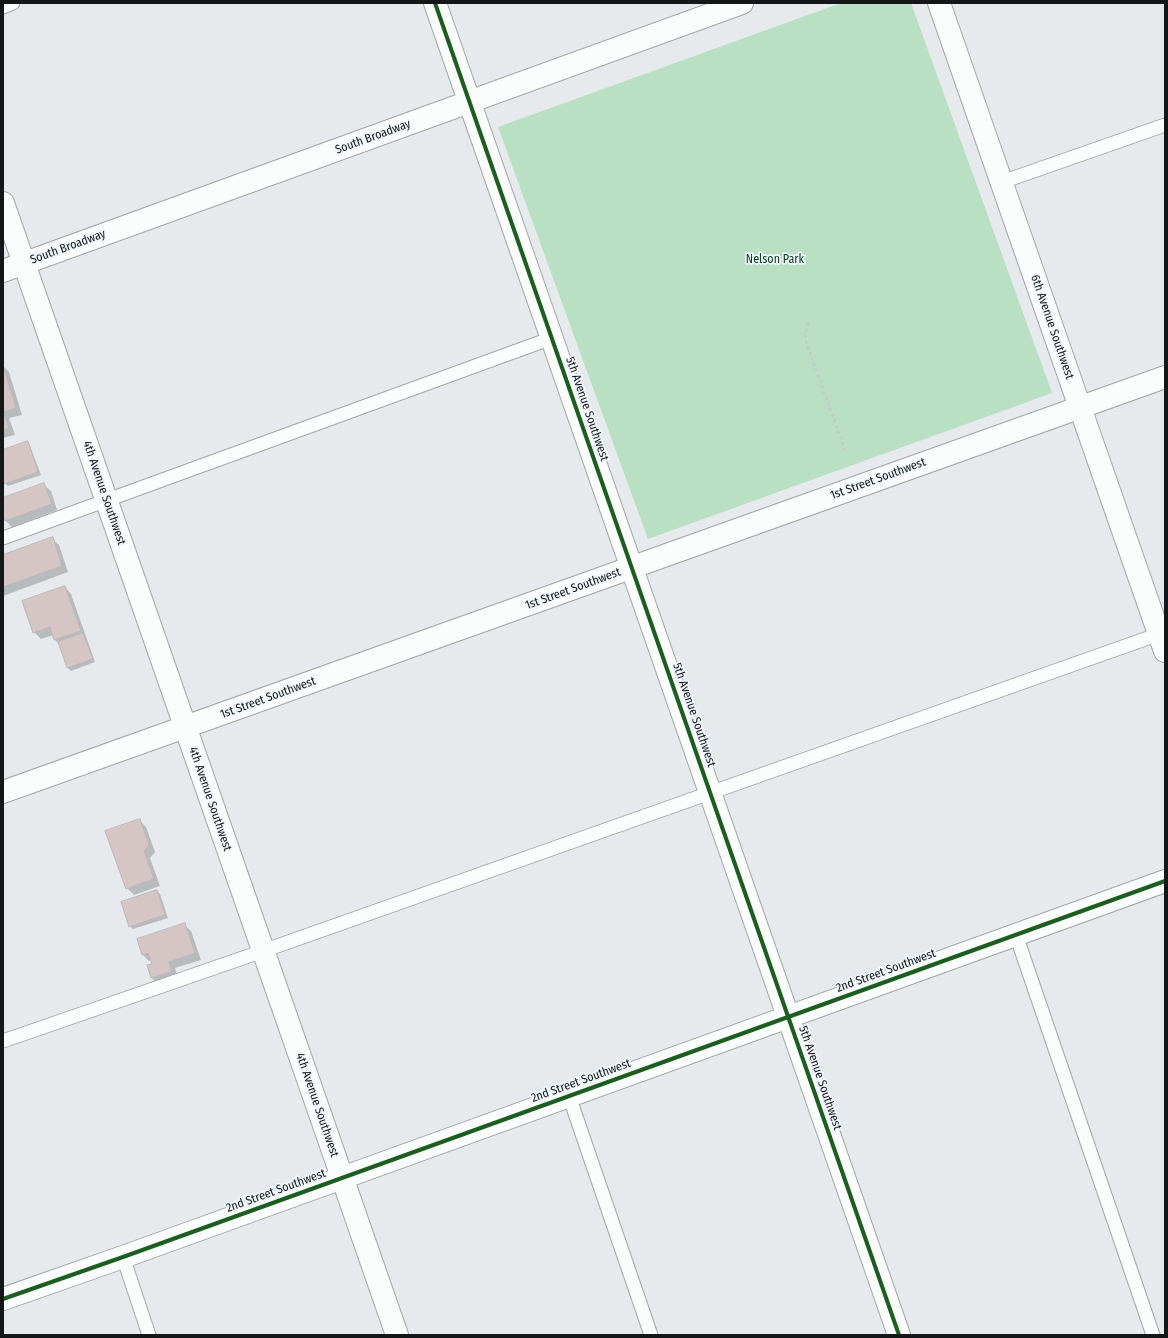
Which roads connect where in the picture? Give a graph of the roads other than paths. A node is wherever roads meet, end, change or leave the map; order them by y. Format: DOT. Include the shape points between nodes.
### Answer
graph roads {
  1 [pos="13,3"];
  2 [pos="435,3"];
  3 [pos="742,3"];
  4 [pos="939,3"];
  5 [pos="3,6"];
  6 [pos="469,103"];
  7 [pos="1165,125"];
  8 [pos="1002,182"];
  9 [pos="3,203"];
  10 [pos="24,263"];
  11 [pos="3,271"];
  12 [pos="552,338"];
  13 [pos="1165,376"];
  14 [pos="1080,407"];
  15 [pos="106,500"];
  16 [pos="3,538"];
  17 [pos="632,568"];
  18 [pos="1163,639"];
  19 [pos="185,727"];
  20 [pos="3,792"];
  21 [pos="710,793"];
  22 [pos="1165,881"];
  23 [pos="1016,935"];
  24 [pos="263,951"];
  25 [pos="788,1017"];
  26 [pos="3,1041"];
  27 [pos="569,1096"];
  28 [pos="342,1177"];
  29 [pos="123,1257"];
  30 [pos="3,1299"];
  31 [pos="150,1335"];
  32 [pos="397,1335"];
  33 [pos="651,1335"];
  34 [pos="899,1335"];
  35 [pos="1153,1335"];
  1 -- 5 [label="lane"];
  2 -- 6 [label="street, 5th Avenue Southwest"];
  3 -- 6 [label="street, South Broadway"];
  4 -- 8 [label="street, 6th Avenue Southwest"];
  6 -- 10 [label="street, South Broadway"];
  6 -- 12 [label="street, 5th Avenue Southwest"];
  7 -- 8 [label="lane"];
  8 -- 14 [label="street, 6th Avenue Southwest"];
  9 -- 10 [label="street, 4th Avenue Southwest"];
  10 -- 11 [label="street, South Broadway"];
  10 -- 15 [label="street, 4th Avenue Southwest"];
  12 -- 15 [label="lane"];
  12 -- 17 [label="street, 5th Avenue Southwest"];
  13 -- 14 [label="street, 1st Street Southwest"];
  14 -- 17 [label="street, 1st Street Southwest"];
  14 -- 18 [label="street, 6th Avenue Southwest"];
  15 -- 16 [label="lane"];
  15 -- 19 [label="street, 4th Avenue Southwest"];
  17 -- 19 [label="street, 1st Street Southwest"];
  17 -- 21 [label="street, 5th Avenue Southwest"];
  18 -- 21 [label="lane"];
  19 -- 20 [label="street, 1st Street Southwest"];
  19 -- 24 [label="street, 4th Avenue Southwest"];
  21 -- 24 [label="lane"];
  21 -- 25 [label="street, 5th Avenue Southwest"];
  22 -- 23 [label="street, 2nd Street Southwest"];
  23 -- 25 [label="street, 2nd Street Southwest"];
  23 -- 35 [label="lane"];
  24 -- 26 [label="lane"];
  24 -- 28 [label="street, 4th Avenue Southwest"];
  25 -- 27 [label="street, 2nd Street Southwest"];
  25 -- 34 [label="street, 5th Avenue Southwest"];
  27 -- 28 [label="street, 2nd Street Southwest"];
  27 -- 33 [label="lane"];
  28 -- 29 [label="street, 2nd Street Southwest"];
  28 -- 32 [label="street, 4th Avenue Southwest"];
  29 -- 30 [label="street, 2nd Street Southwest"];
  29 -- 31 [label="lane"];
}
